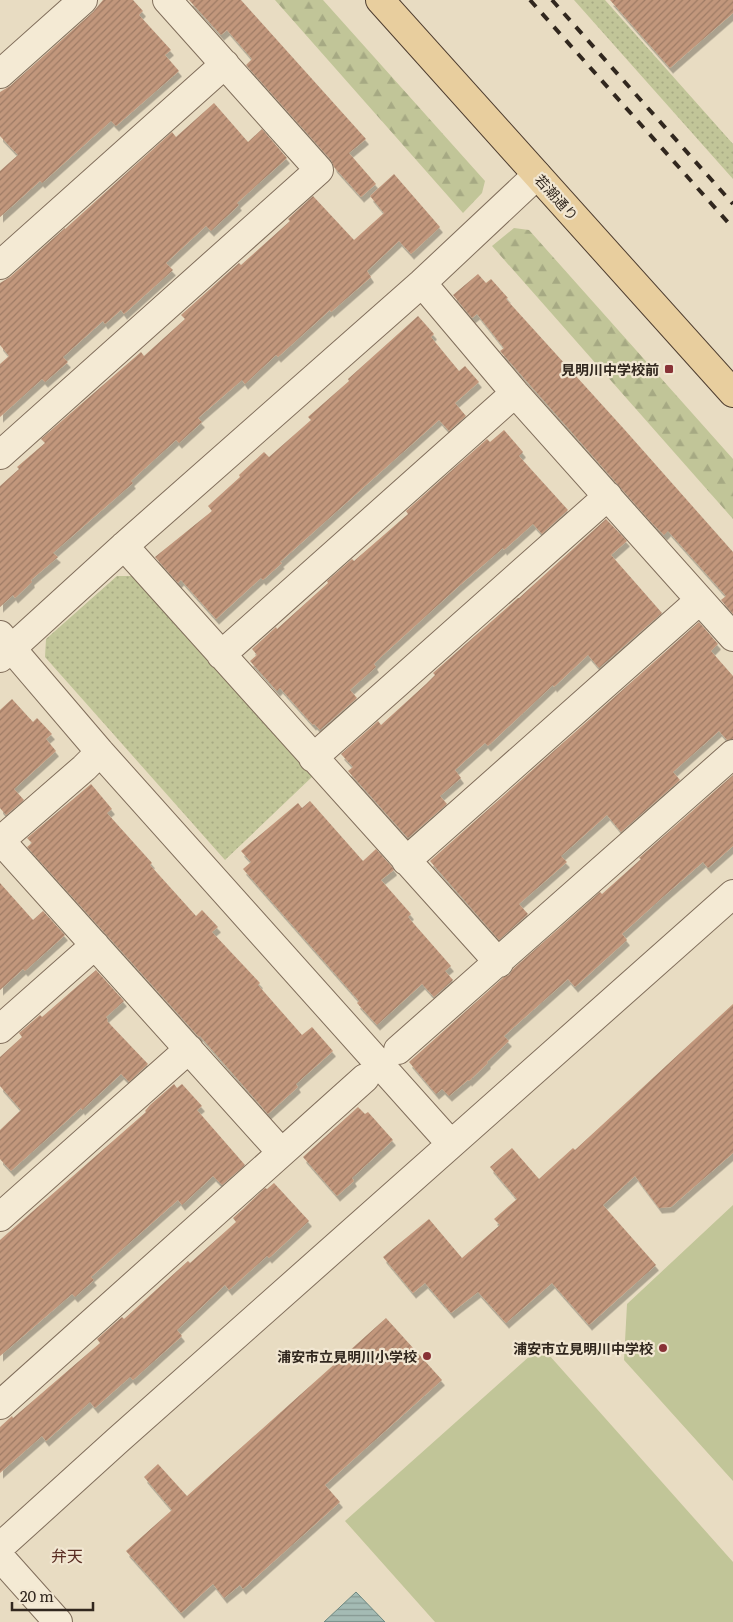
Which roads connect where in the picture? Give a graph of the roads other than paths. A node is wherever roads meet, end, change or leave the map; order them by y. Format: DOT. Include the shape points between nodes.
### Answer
graph roads {
  1 [pos="82,0"];
  2 [pos="167,0"];
  3 [pos="380,0"];
  4 [pos="225,64"];
  5 [pos="0,74"];
  6 [pos="537,175"];
  7 [pos="0,265"];
  8 [pos="422,284"];
  9 [pos="515,392"];
  10 [pos="733,393"];
  11 [pos="3,445"];
  12 [pos="608,496"];
  13 [pos="124,546"];
  14 [pos="700,600"];
  15 [pos="733,637"];
  16 [pos="4,647"];
  17 [pos="221,655"];
  18 [pos="100,752"];
  19 [pos="733,754"];
  20 [pos="313,758"];
  21 [pos="0,841"];
  22 [pos="406,861"];
  23 [pos="733,894"];
  24 [pos="95,945"];
  25 [pos="498,963"];
  26 [pos="0,1029"];
  27 [pos="189,1050"];
  28 [pos="398,1050"];
  29 [pos="365,1078"];
  30 [pos="450,1144"];
  31 [pos="281,1152"];
  32 [pos="0,1218"];
  33 [pos="0,1405"];
  34 [pos="0,1547"];
  35 [pos="0,1557"];
  36 [pos="58,1622"];
  1 -- 5 [label="street"];
  2 -- 4 [label="street"];
  3 -- 6 [label="main road, 若潮通り"];
  4 -- 7 [label="street"];
  4 -- 11 [label="street" via="319,170"];
  6 -- 8 [label="street"];
  6 -- 10 [label="main road, 若潮通り"];
  8 -- 9 [label="street"];
  8 -- 13 [label="street"];
  9 -- 12 [label="street"];
  9 -- 17 [label="street"];
  12 -- 14 [label="street"];
  12 -- 20 [label="street"];
  13 -- 16 [label="street"];
  13 -- 17 [label="street"];
  14 -- 15 [label="street"];
  14 -- 22 [label="street"];
  16 -- 18 [label="street"];
  17 -- 20 [label="street"];
  18 -- 21 [label="street"];
  18 -- 30 [label="street"];
  19 -- 25 [label="street"];
  20 -- 22 [label="street"];
  21 -- 24 [label="street"];
  22 -- 25 [label="street"];
  23 -- 30 [label="street"];
  24 -- 26 [label="street"];
  24 -- 27 [label="street"];
  25 -- 28 [label="street"];
  27 -- 31 [label="street"];
  27 -- 32 [label="street"];
  29 -- 31 [label="street"];
  30 -- 34 [label="street"];
  31 -- 33 [label="street"];
  35 -- 36 [label="street"];
}
